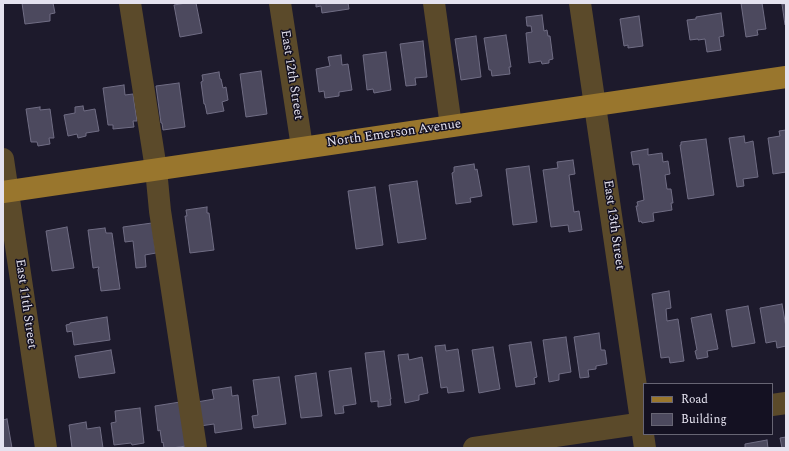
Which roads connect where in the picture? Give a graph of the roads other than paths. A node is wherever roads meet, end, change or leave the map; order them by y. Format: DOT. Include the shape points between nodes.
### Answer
graph roads {
  1 [pos="130,3"];
  2 [pos="280,3"];
  3 [pos="434,3"];
  4 [pos="580,3"];
  5 [pos="786,77"];
  6 [pos="595,105"];
  7 [pos="451,126"];
  8 [pos="302,148"];
  9 [pos="3,159"];
  10 [pos="156,169"];
  11 [pos="5,191"];
  12 [pos="786,403"];
  13 [pos="773,405"];
  14 [pos="643,423"];
  15 [pos="644,435"];
  16 [pos="46,448"];
  17 [pos="196,448"];
  18 [pos="474,448"];
  19 [pos="645,448"];
  1 -- 10 [label="street"];
  2 -- 8 [label="street, East 12th Street"];
  3 -- 7 [label="street"];
  4 -- 6 [label="street, East 13th Street"];
  5 -- 6 [label="main road, North Emerson Avenue"];
  6 -- 7 [label="main road, North Emerson Avenue"];
  6 -- 14 [label="street, East 13th Street"];
  7 -- 8 [label="main road, North Emerson Avenue"];
  8 -- 10 [label="main road, North Emerson Avenue"];
  9 -- 11 [label="street, East 11th Street"];
  10 -- 11 [label="main road, North Emerson Avenue"];
  10 -- 17 [label="street" via="160,211"];
  11 -- 16 [label="street, East 11th Street"];
  12 -- 13 [label="street"];
  14 -- 18 [label="street"];
  15 -- 19 [label="street, East 13th Street"];
}
